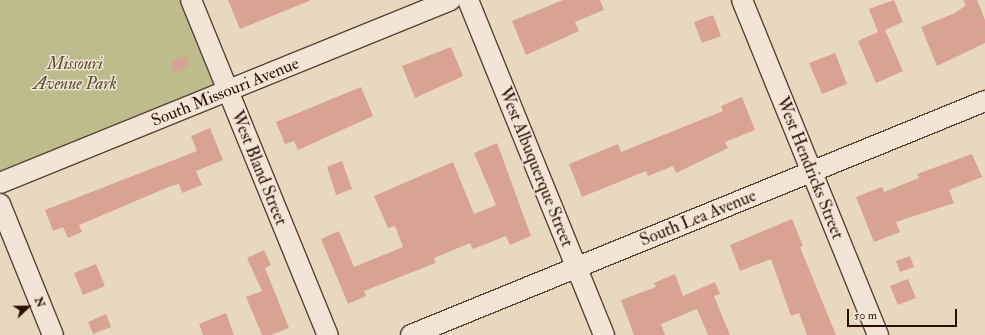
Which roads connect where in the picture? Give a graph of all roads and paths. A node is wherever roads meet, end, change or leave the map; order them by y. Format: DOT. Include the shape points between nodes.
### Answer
graph roads {
  1 [pos="191,0"];
  2 [pos="450,0"];
  3 [pos="468,0"];
  4 [pos="742,0"];
  5 [pos="228,91"];
  6 [pos="985,100"];
  7 [pos="812,172"];
  8 [pos="0,183"];
  9 [pos="0,204"];
  10 [pos="577,268"];
  11 [pos="53,335"];
  12 [pos="328,335"];
  13 [pos="411,335"];
  14 [pos="604,335"];
  15 [pos="878,335"];
  1 -- 5 [label="street, West Bland Street"];
  2 -- 5 [label="street, South Missouri Avenue"];
  3 -- 10 [label="street, West Albuquerque Street"];
  4 -- 7 [label="street, West Hendricks Street"];
  5 -- 8 [label="street, South Missouri Avenue"];
  5 -- 12 [label="street, West Bland Street"];
  6 -- 7 [label="street, South Lea Avenue"];
  7 -- 10 [label="street, South Lea Avenue"];
  7 -- 15 [label="street, West Hendricks Street"];
  9 -- 11 [label="street"];
  10 -- 13 [label="street, South Lea Avenue"];
  10 -- 14 [label="street, West Albuquerque Street"];
}
